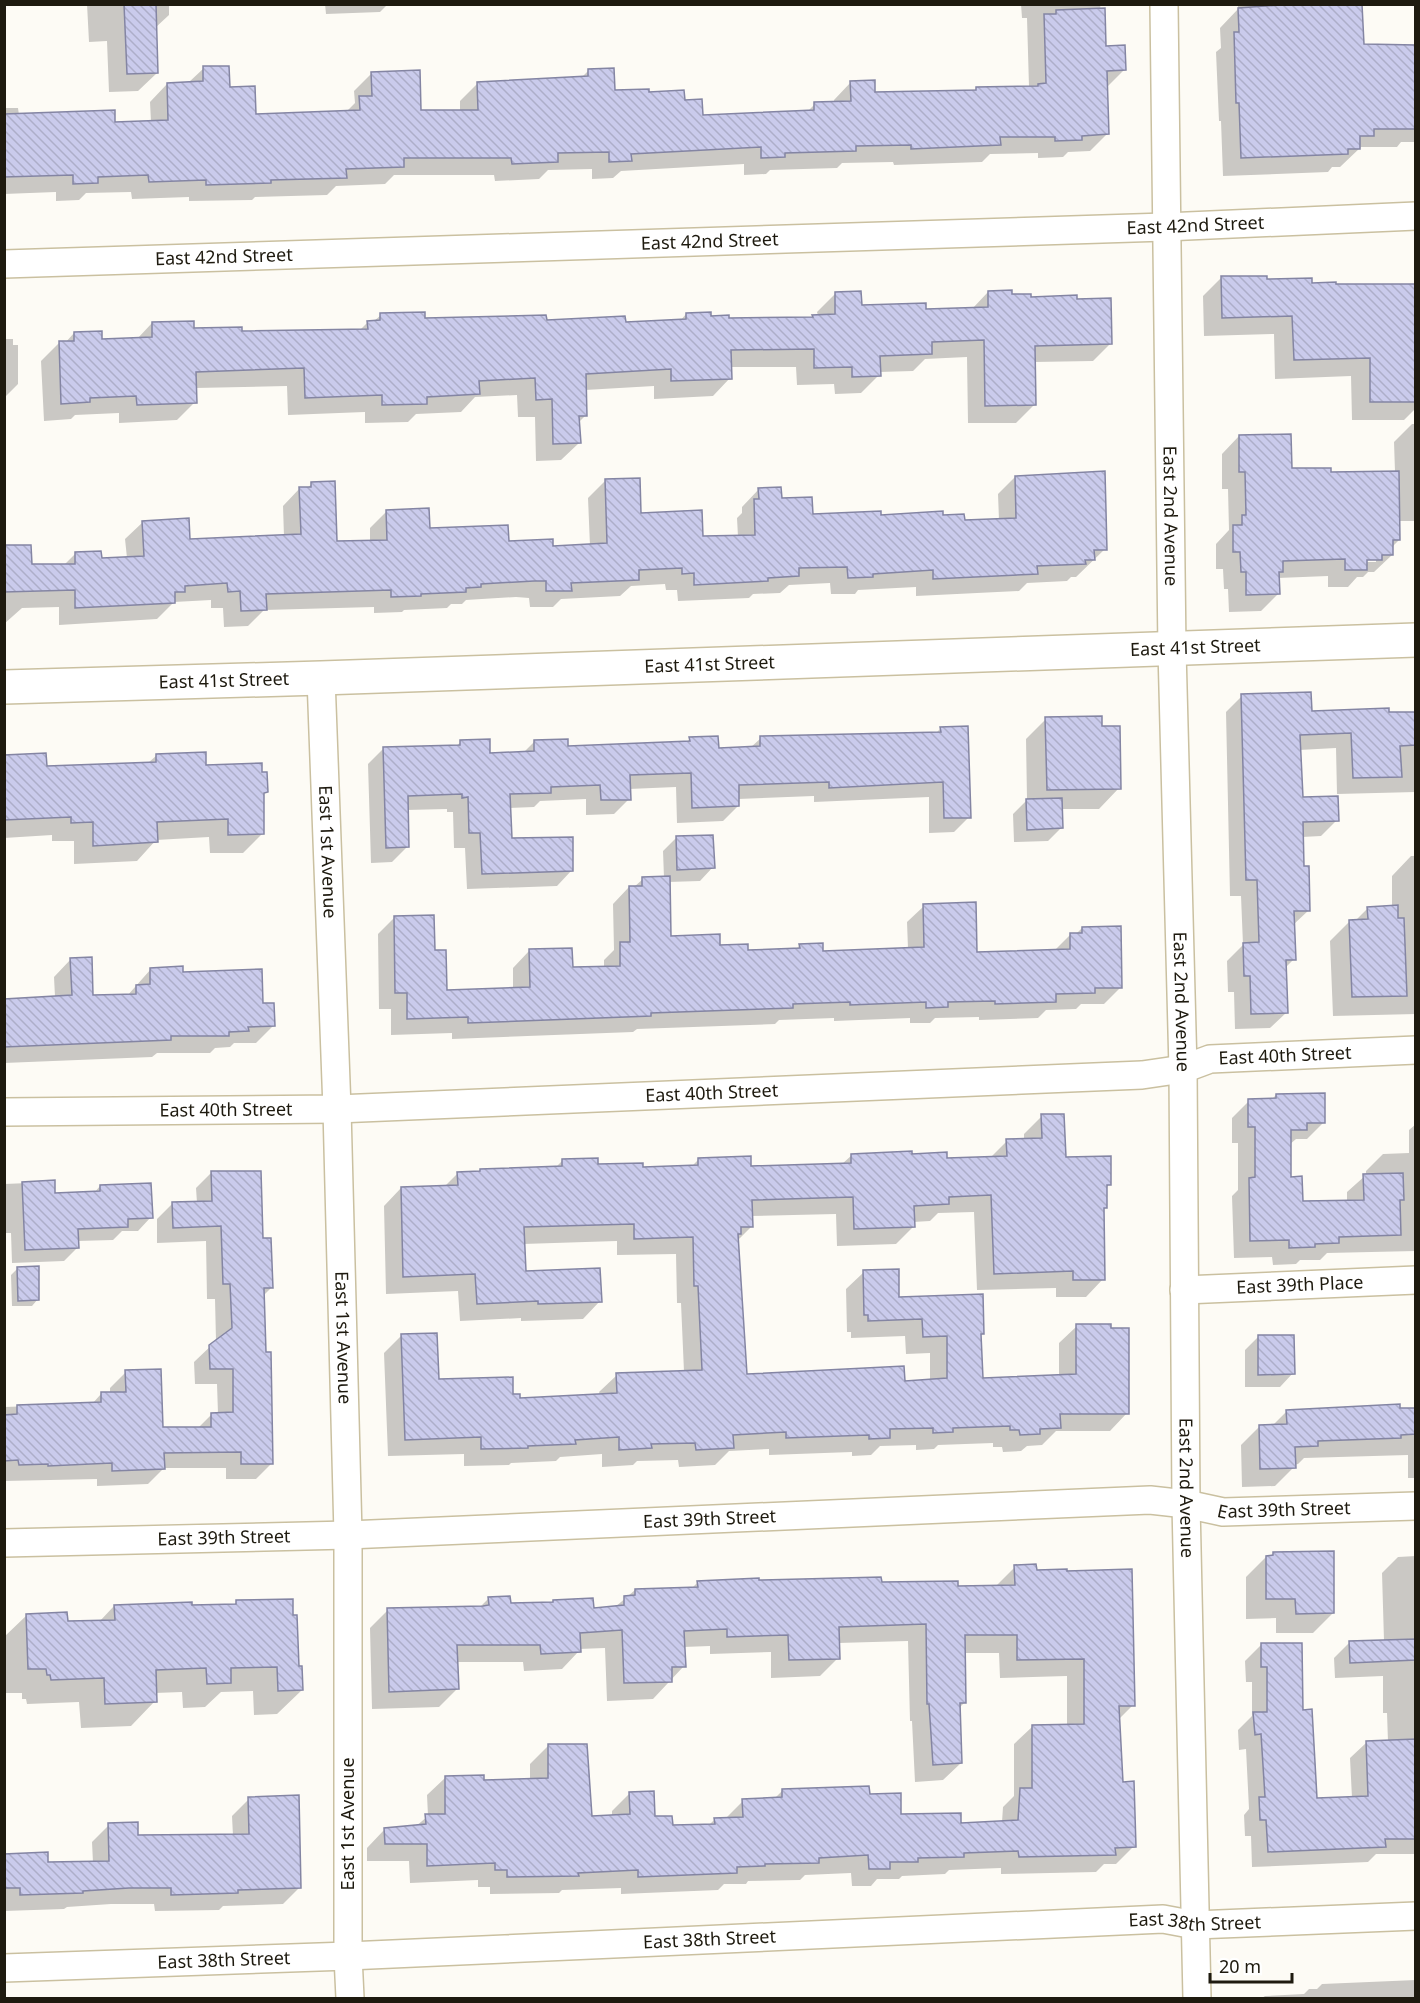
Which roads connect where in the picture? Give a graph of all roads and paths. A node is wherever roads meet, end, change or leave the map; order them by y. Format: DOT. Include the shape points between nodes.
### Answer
graph roads {
  1 [pos="1164,4"];
  2 [pos="1416,216"];
  3 [pos="1165,227"];
  4 [pos="4,264"];
  5 [pos="1416,640"];
  6 [pos="1172,650"];
  7 [pos="321,678"];
  8 [pos="4,687"];
  9 [pos="1416,1050"];
  10 [pos="1182,1069"];
  11 [pos="336,1109"];
  12 [pos="4,1112"];
  13 [pos="1416,1280"];
  14 [pos="1184,1290"];
  15 [pos="1186,1504"];
  16 [pos="1416,1506"];
  17 [pos="348,1534"];
  18 [pos="4,1544"];
  19 [pos="1416,1916"];
  20 [pos="1195,1926"];
  21 [pos="348,1956"];
  22 [pos="4,1968"];
  23 [pos="350,1998"];
  24 [pos="1197,1998"];
  1 -- 3 [label="street, East 2nd Avenue"];
  2 -- 3 [label="street, East 42nd Street"];
  3 -- 4 [label="street, East 42nd Street"];
  3 -- 6 [label="street, East 2nd Avenue"];
  5 -- 6 [label="street, East 41st Street"];
  6 -- 7 [label="street, East 41st Street"];
  6 -- 10 [label="street, East 2nd Avenue"];
  7 -- 8 [label="street, East 41st Street"];
  7 -- 11 [label="street, East 1st Avenue"];
  9 -- 10 [label="street, East 40th Street" via="1210,1059"];
  10 -- 11 [label="street, East 40th Street" via="1131,1075"];
  10 -- 14 [label="street, East 2nd Avenue"];
  11 -- 12 [label="street, East 40th Street"];
  11 -- 17 [label="street, East 1st Avenue"];
  13 -- 14 [label="street, East 39th Place"];
  14 -- 15 [label="street, East 2nd Avenue"];
  15 -- 16 [label="street, East 39th Street" via="1223,1512"];
  15 -- 17 [label="street, East 39th Street" via="1150,1500"];
  15 -- 20 [label="street, East 2nd Avenue"];
  17 -- 18 [label="street, East 39th Street"];
  17 -- 21 [label="street, East 1st Avenue"];
  19 -- 20 [label="street, East 38th Street"];
  20 -- 21 [label="street, East 38th Street" via="1163,1918"];
  20 -- 24 [label="street, East 2nd Avenue"];
  21 -- 22 [label="street, East 38th Street"];
  21 -- 23 [label="street, East 1st Avenue"];
}
